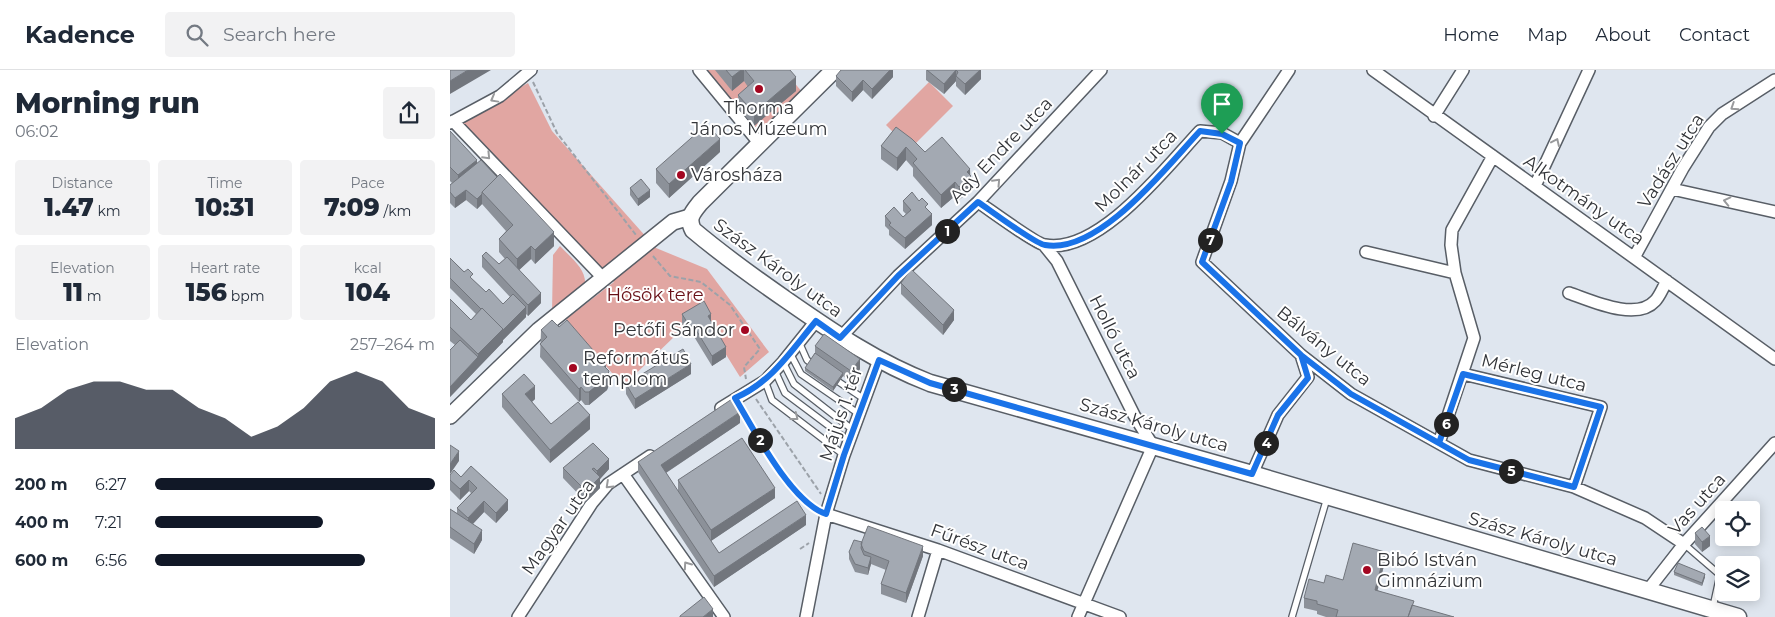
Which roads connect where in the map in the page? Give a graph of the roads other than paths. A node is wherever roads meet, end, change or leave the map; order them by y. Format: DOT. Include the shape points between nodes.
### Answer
graph roads {
  1 [pos="699,70"];
  2 [pos="834,70"];
  3 [pos="1101,70"];
  4 [pos="1289,70"];
  5 [pos="1373,70"];
  6 [pos="1463,70"];
  7 [pos="1589,70"];
  8 [pos="531,75"];
  9 [pos="1775,80"];
  10 [pos="1434,116"];
  11 [pos="451,122"];
  12 [pos="1240,143"];
  13 [pos="760,144"];
  14 [pos="1493,156"];
  15 [pos="1535,186"];
  16 [pos="1672,189"];
  17 [pos="978,202"];
  18 [pos="1775,212"];
  19 [pos="690,218"];
  20 [pos="1044,245"];
  21 [pos="1366,252"];
  22 [pos="1634,256"];
  23 [pos="1454,273"];
  24 [pos="603,278"];
  25 [pos="1667,280"];
  26 [pos="1569,293"];
  27 [pos="816,321"];
  28 [pos="840,338"];
  29 [pos="799,342"];
  30 [pos="1301,355"];
  31 [pos="1775,359"];
  32 [pos="879,360"];
  33 [pos="783,362"];
  34 [pos="1463,374"];
  35 [pos="765,381"];
  36 [pos="735,398"];
  37 [pos="864,399"];
  38 [pos="859,414"];
  39 [pos="711,415"];
  40 [pos="450,416"];
  41 [pos="851,435"];
  42 [pos="1439,443"];
  43 [pos="1775,443"];
  44 [pos="1153,446"];
  45 [pos="663,447"];
  46 [pos="844,455"];
  47 [pos="623,474"];
  48 [pos="1252,474"];
  49 [pos="1574,487"];
  50 [pos="1327,496"];
  51 [pos="822,513"];
  52 [pos="1684,544"];
  53 [pos="938,550"];
  54 [pos="1648,590"];
  55 [pos="1084,604"];
  56 [pos="1713,609"];
  57 [pos="518,617"];
  58 [pos="724,617"];
  59 [pos="806,617"];
  60 [pos="918,617"];
  61 [pos="1078,617"];
  62 [pos="1120,617"];
  63 [pos="1292,617"];
  64 [pos="1738,617"];
  1 -- 13 [label="street"];
  2 -- 13 [label="main road"];
  17 -- 3 [label="street, Ady Endre utca, one-way"];
  4 -- 12 [label="street"];
  5 -- 10 [label="street, Alkotmány utca"];
  6 -- 10 [label="street"];
  15 -- 7 [label="street, one-way"];
  8 -- 11 [label="street, one-way"];
  9 -- 16 [label="street, Vadász utca, one-way" via="1722,114 1709,127"];
  10 -- 14 [label="street, Alkotmány utca"];
  11 -- 24 [label="street, one-way"];
  12 -- 20 [label="street, Molnár utca" via="1222,134 1200,131 1123,213 1096,232 1064,246"];
  12 -- 30 [label="street, Bálvány utca" via="1231,182 1202,262"];
  13 -- 19 [label="main road" via="700,203"];
  14 -- 15 [label="street, Alkotmány utca"];
  14 -- 23 [label="street" via="1452,230 1450,245"];
  15 -- 22 [label="street, Alkotmány utca"];
  18 -- 16 [label="street, one-way"];
  16 -- 22 [label="street, Vadász utca"];
  17 -- 20 [label="street"];
  17 -- 28 [label="street, Ady Endre utca" via="898,276"];
  19 -- 24 [label="street" via="673,222"];
  19 -- 27 [label="main road, Szász Károly utca" via="693,230 701,237"];
  20 -- 44 [label="street, Holló utca" via="1057,261 1134,415"];
  21 -- 23 [label="street"];
  22 -- 25 [label="street, Alkotmány utca"];
  23 -- 34 [label="street" via="1474,338"];
  24 -- 40 [label="street" via="539,330"];
  25 -- 26 [label="street" via="1655,301 1646,307 1622,310"];
  25 -- 31 [label="street, Alkotmány utca"];
  27 -- 28 [label="main road, Szász Károly utca"];
  27 -- 29 [label="street"];
  28 -- 32 [label="main road, Szász Károly utca"];
  29 -- 33 [label="street"];
  29 -- 37 [label="lane" via="807,360"];
  30 -- 42 [label="street, Bálvány utca" via="1351,394"];
  30 -- 48 [label="street" via="1308,378 1278,415"];
  32 -- 37 [label="street, Május 1. tér"];
  32 -- 44 [label="main road, Szász Károly utca" via="930,383"];
  33 -- 35 [label="street"];
  33 -- 38 [label="lane"];
  33 -- 41 [label="lane" via="794,384"];
  33 -- 41 [label="lane" via="785,394"];
  34 -- 42 [label="street"];
  34 -- 49 [label="street, Mérleg utca" via="1601,407"];
  35 -- 36 [label="street"];
  35 -- 46 [label="lane, one-way" via="772,400"];
  36 -- 39 [label="street"];
  36 -- 51 [label="lane" via="768,454 807,504"];
  37 -- 38 [label="street, Május 1. tér"];
  38 -- 41 [label="street, Május 1. tér"];
  41 -- 46 [label="street, Május 1. tér"];
  42 -- 49 [label="street, Bálvány utca" via="1469,460"];
  43 -- 52 [label="street, Vas utca"];
  44 -- 48 [label="main road, Szász Károly utca"];
  44 -- 55 [label="street"];
  45 -- 47 [label="street, Magyar utca"];
  46 -- 51 [label="street, Május 1. tér"];
  47 -- 57 [label="street, Magyar utca, one-way" via="608,484 592,503"];
  58 -- 47 [label="street, one-way"];
  48 -- 50 [label="main road, Szász Károly utca"];
  49 -- 52 [label="street, Bálvány utca" via="1645,518"];
  50 -- 54 [label="main road, Szász Károly utca"];
  50 -- 63 [label="lane"];
  51 -- 53 [label="street, Fűrész utca"];
  51 -- 59 [label="street, Május 1. tér"];
  52 -- 54 [label="street, Vas utca"];
  52 -- 56 [label="lane" via="1720,575"];
  53 -- 55 [label="street, Fűrész utca"];
  53 -- 60 [label="street"];
  54 -- 56 [label="main road, Szász Károly utca"];
  55 -- 61 [label="street"];
  55 -- 62 [label="street, Fűrész utca"];
  56 -- 64 [label="main road, Szász Károly utca"];
}
